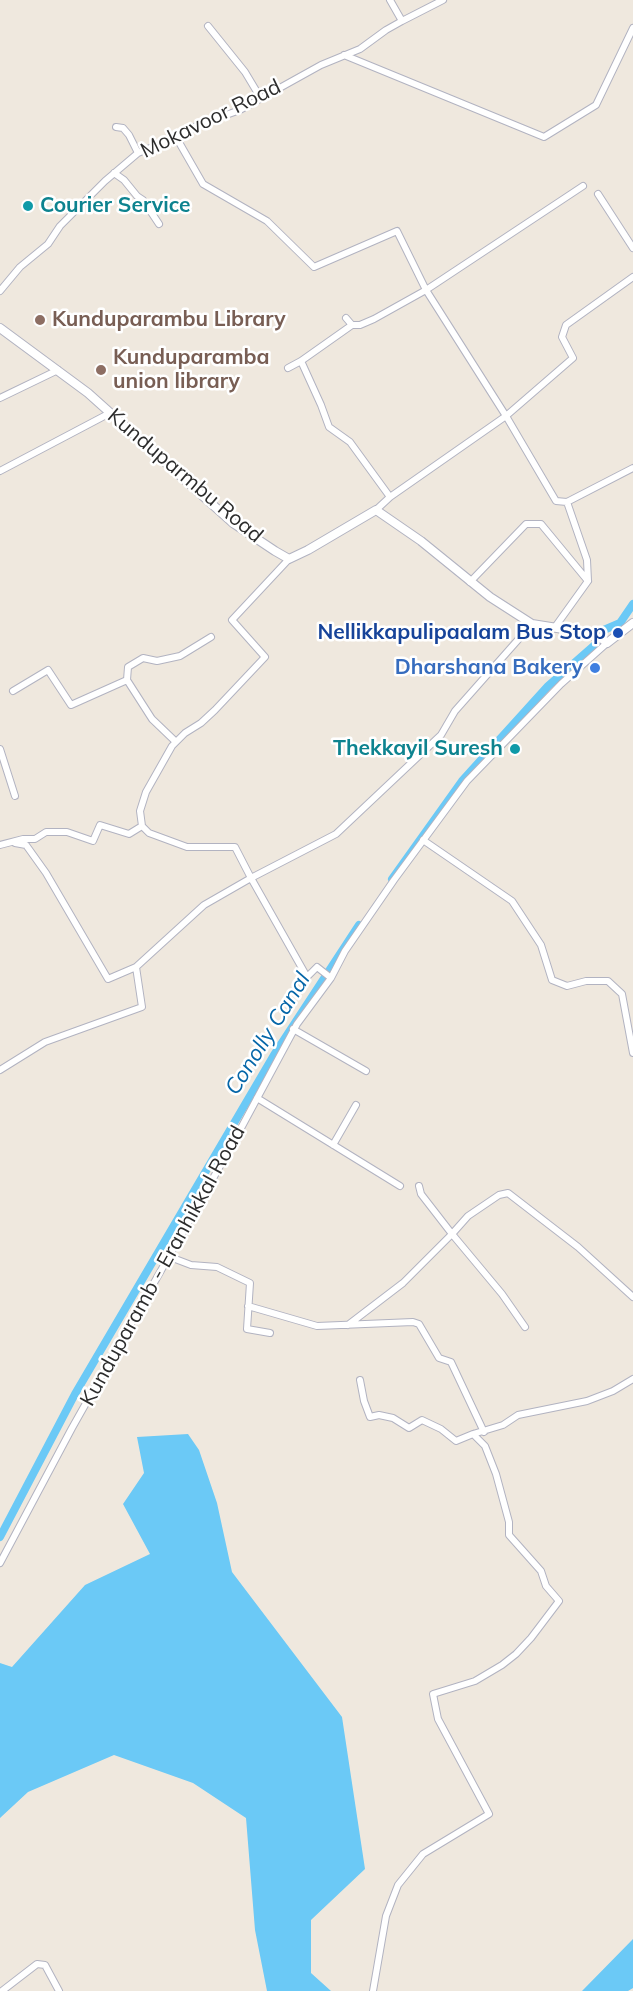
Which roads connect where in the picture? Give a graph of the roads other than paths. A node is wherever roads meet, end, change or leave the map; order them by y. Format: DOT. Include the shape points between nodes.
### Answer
graph roads {
  1 [pos="390,0"];
  2 [pos="443,0"];
  3 [pos="402,21"];
  4 [pos="208,26"];
  5 [pos="633,28"];
  6 [pos="344,55"];
  7 [pos="260,97"];
  8 [pos="116,127"];
  9 [pos="176,137"];
  10 [pos="138,153"];
  11 [pos="114,173"];
  12 [pos="583,186"];
  13 [pos="598,194"];
  14 [pos="159,224"];
  15 [pos="633,248"];
  16 [pos="633,277"];
  17 [pos="426,290"];
  18 [pos="0,291"];
  19 [pos="346,318"];
  20 [pos="352,325"];
  21 [pos="0,328"];
  22 [pos="301,362"];
  23 [pos="288,368"];
  24 [pos="58,370"];
  25 [pos="0,398"];
  26 [pos="110,413"];
  27 [pos="506,416"];
  28 [pos="633,468"];
  29 [pos="0,471"];
  30 [pos="390,497"];
  31 [pos="567,502"];
  32 [pos="376,510"];
  33 [pos="289,559"];
  34 [pos="588,580"];
  35 [pos="470,582"];
  36 [pos="633,623"];
  37 [pos="532,624"];
  38 [pos="555,627"];
  39 [pos="211,637"];
  40 [pos="604,641"];
  41 [pos="127,680"];
  42 [pos="13,691"];
  43 [pos="176,742"];
  44 [pos="0,749"];
  45 [pos="15,796"];
  46 [pos="142,826"];
  47 [pos="423,840"];
  48 [pos="12,842"];
  49 [pos="0,845"];
  50 [pos="251,878"];
  51 [pos="136,967"];
  52 [pos="330,978"];
  53 [pos="293,1029"];
  54 [pos="633,1053"];
  55 [pos="2,1068"];
  56 [pos="366,1071"];
  57 [pos="257,1098"];
  58 [pos="356,1105"];
  59 [pos="333,1144"];
  60 [pos="400,1186"];
  61 [pos="419,1186"];
  62 [pos="452,1234"];
  63 [pos="170,1257"];
  64 [pos="633,1297"];
  65 [pos="248,1306"];
  66 [pos="347,1326"];
  67 [pos="525,1327"];
  68 [pos="270,1333"];
  69 [pos="633,1379"];
  70 [pos="360,1380"];
  71 [pos="484,1432"];
  72 [pos="473,1434"];
  73 [pos="0,1563"];
  74 [pos="2,1991"];
  75 [pos="59,1991"];
  76 [pos="373,1991"];
  1 -- 3 [label="street"];
  2 -- 3 [label="street, Mokavoor Road"];
  3 -- 6 [label="street, Mokavoor Road"];
  4 -- 7 [label="street"];
  5 -- 6 [label="street" via="596,105 544,137"];
  6 -- 7 [label="street, Mokavoor Road"];
  7 -- 9 [label="street, Mokavoor Road" via="240,110"];
  8 -- 10 [label="street" via="129,135"];
  9 -- 10 [label="street, Mokavoor Road"];
  9 -- 17 [label="street" via="203,184 267,220 314,267 397,231"];
  10 -- 11 [label="street, Mokavoor Road"];
  11 -- 14 [label="street" via="143,200"];
  11 -- 18 [label="street, Mokavoor Road"];
  12 -- 17 [label="street"];
  13 -- 15 [label="street"];
  16 -- 27 [label="street" via="566,325 562,337 573,358"];
  17 -- 20 [label="street" via="374,319"];
  17 -- 27 [label="street"];
  19 -- 20 [label="street"];
  20 -- 22 [label="street"];
  21 -- 24 [label="main road, Kunduparmbu Road"];
  22 -- 23 [label="street"];
  22 -- 30 [label="street" via="329,427 350,442"];
  24 -- 25 [label="street"];
  24 -- 26 [label="main road, Kunduparmbu Road"];
  26 -- 29 [label="street"];
  26 -- 33 [label="main road, Kunduparmbu Road" via="233,523"];
  27 -- 30 [label="street"];
  27 -- 31 [label="street" via="556,501"];
  28 -- 31 [label="street"];
  30 -- 32 [label="street"];
  31 -- 34 [label="street" via="587,560"];
  32 -- 33 [label="main road"];
  32 -- 35 [label="main road"];
  33 -- 43 [label="street" via="232,620 265,657 215,710"];
  34 -- 35 [label="street" via="541,524 526,524"];
  34 -- 38 [label="street"];
  35 -- 37 [label="main road"];
  36 -- 40 [label="main road"];
  37 -- 38 [label="main road"];
  37 -- 50 [label="street" via="455,711 441,735 336,834"];
  38 -- 40 [label="main road"];
  39 -- 41 [label="street" via="180,656 157,661 143,658 128,667"];
  40 -- 47 [label="street, Kunduparamb - Eranhikkal Road" via="467,781"];
  41 -- 42 [label="street" via="70,705 48,670"];
  41 -- 43 [label="street" via="152,719"];
  43 -- 46 [label="street" via="146,792 140,811"];
  44 -- 45 [label="street"];
  46 -- 48 [label="street" via="129,834 100,825 93,841 68,832 46,832 35,839"];
  46 -- 50 [label="street" via="188,847 235,847"];
  47 -- 52 [label="street, Kunduparamb - Eranhikkal Road" via="356,934"];
  47 -- 54 [label="street" via="512,901 541,945 552,980 567,986 608,981 622,994"];
  48 -- 49 [label="street"];
  48 -- 51 [label="street" via="26,844 108,979"];
  50 -- 51 [label="street" via="204,905"];
  50 -- 52 [label="street" via="307,976 317,967"];
  51 -- 55 [label="street" via="142,1007 45,1042"];
  52 -- 53 [label="street, Kunduparamb - Eranhikkal Road"];
  53 -- 56 [label="street"];
  53 -- 57 [label="street, Kunduparamb - Eranhikkal Road"];
  57 -- 59 [label="street"];
  57 -- 63 [label="street, Kunduparamb - Eranhikkal Road"];
  58 -- 59 [label="street"];
  59 -- 60 [label="street"];
  61 -- 62 [label="street"];
  62 -- 64 [label="street" via="468,1216 508,1193 578,1247"];
  62 -- 66 [label="street" via="402,1283"];
  62 -- 67 [label="street"];
  63 -- 65 [label="street" via="191,1265 217,1267 250,1283"];
  63 -- 73 [label="street, Kunduparamb - Eranhikkal Road"];
  65 -- 66 [label="street" via="317,1326"];
  65 -- 68 [label="street" via="247,1329"];
  66 -- 71 [label="street" via="419,1324 439,1358 451,1362"];
  69 -- 71 [label="street" via="587,1401 518,1415"];
  70 -- 72 [label="street" via="370,1417 393,1418 409,1428 422,1420 441,1428 456,1441"];
  71 -- 72 [label="street"];
  72 -- 76 [label="street" via="485,1446 496,1474 509,1534 541,1571 546,1586 559,1601 531,1638 502,1665 475,1680 433,1694 438,1719 489,1814 423,1854 398,1885 386,1916"];
  74 -- 75 [label="street" via="37,1964 45,1965"];
}
